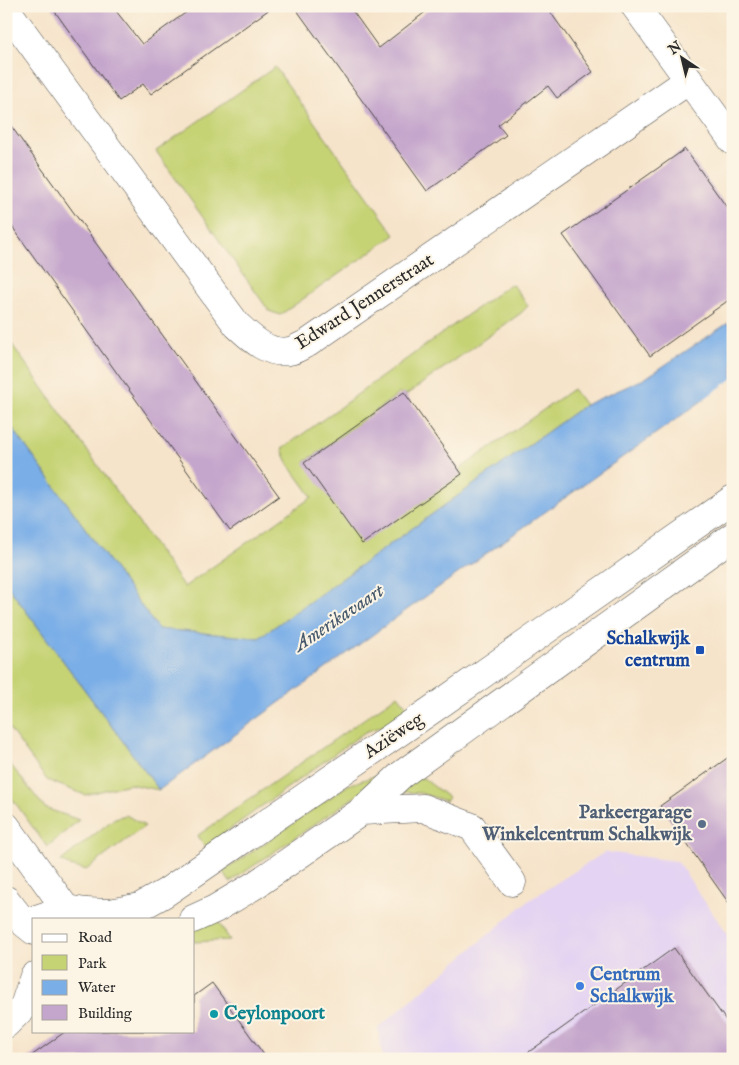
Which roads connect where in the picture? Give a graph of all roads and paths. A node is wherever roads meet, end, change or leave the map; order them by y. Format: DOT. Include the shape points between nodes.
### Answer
graph roads {
  1 [pos="635,6"];
  2 [pos="6,9"];
  3 [pos="689,80"];
  4 [pos="733,141"];
  5 [pos="733,499"];
  6 [pos="733,536"];
  7 [pos="362,811"];
  8 [pos="6,826"];
  9 [pos="512,882"];
  10 [pos="6,900"];
  11 [pos="63,914"];
  12 [pos="49,918"];
  13 [pos="195,918"];
  14 [pos="27,924"];
  15 [pos="32,981"];
  16 [pos="21,1011"];
  1 -- 3 [label="street"];
  2 -- 3 [label="street, Edward Jennerstraat" via="236,324 255,342 275,351 290,351 308,343"];
  3 -- 4 [label="street"];
  5 -- 11 [label="street, Aziëweg" via="165,893 140,907 110,913"];
  6 -- 7 [label="street, Aziëweg" via="402,776"];
  7 -- 9 [label="street" via="423,808 472,827"];
  7 -- 13 [label="street, Aziëweg" via="255,886"];
  8 -- 11 [label="street"];
  10 -- 14 [label="street"];
  11 -- 12 [label="street, Aziëweg"];
  15 -- 16 [label="street"];
}
